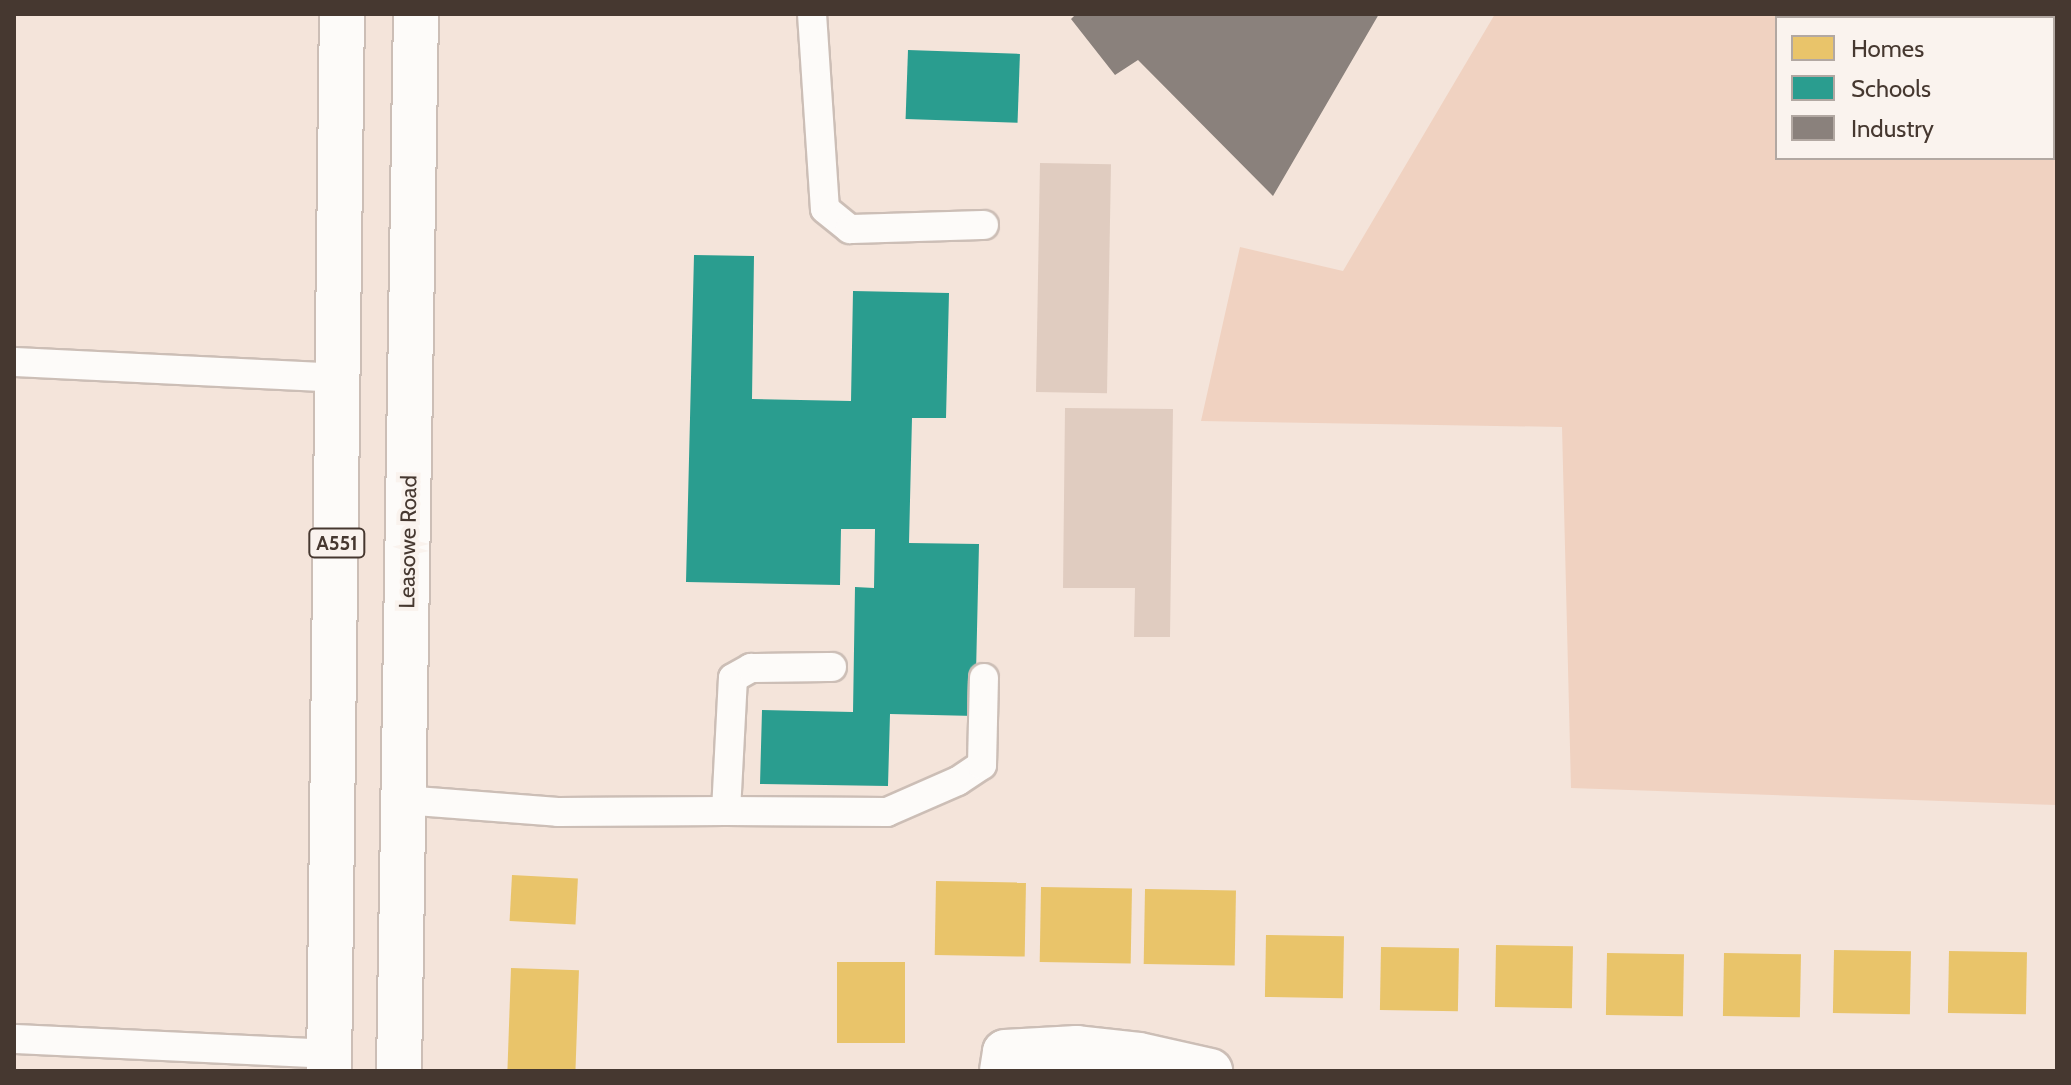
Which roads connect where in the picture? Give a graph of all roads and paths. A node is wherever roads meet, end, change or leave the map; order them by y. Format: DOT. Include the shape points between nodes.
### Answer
graph roads {
  1 [pos="342,14"];
  2 [pos="416,14"];
  3 [pos="812,14"];
  4 [pos="984,225"];
  5 [pos="14,362"];
  6 [pos="339,378"];
  7 [pos="832,667"];
  8 [pos="984,678"];
  9 [pos="403,800"];
  10 [pos="726,811"];
  11 [pos="14,1039"];
  12 [pos="329,1062"];
  13 [pos="399,1071"];
  14 [pos="1002,1071"];
  15 [pos="1210,1071"];
  1 -- 6 [label="main road, A551"];
  2 -- 9 [label="main road, Leasowe Road"];
  3 -- 4 [label="lane" via="825,209 850,229"];
  5 -- 6 [label="lane"];
  6 -- 12 [label="main road, A551"];
  7 -- 10 [label="lane" via="751,668 733,678"];
  8 -- 10 [label="lane" via="982,765 958,781 887,812"];
  9 -- 10 [label="lane" via="558,812"];
  9 -- 13 [label="main road, Leasowe Road"];
  11 -- 12 [label="lane"];
  14 -- 15 [label="main road" via="1005,1052 1077,1048"];
}
